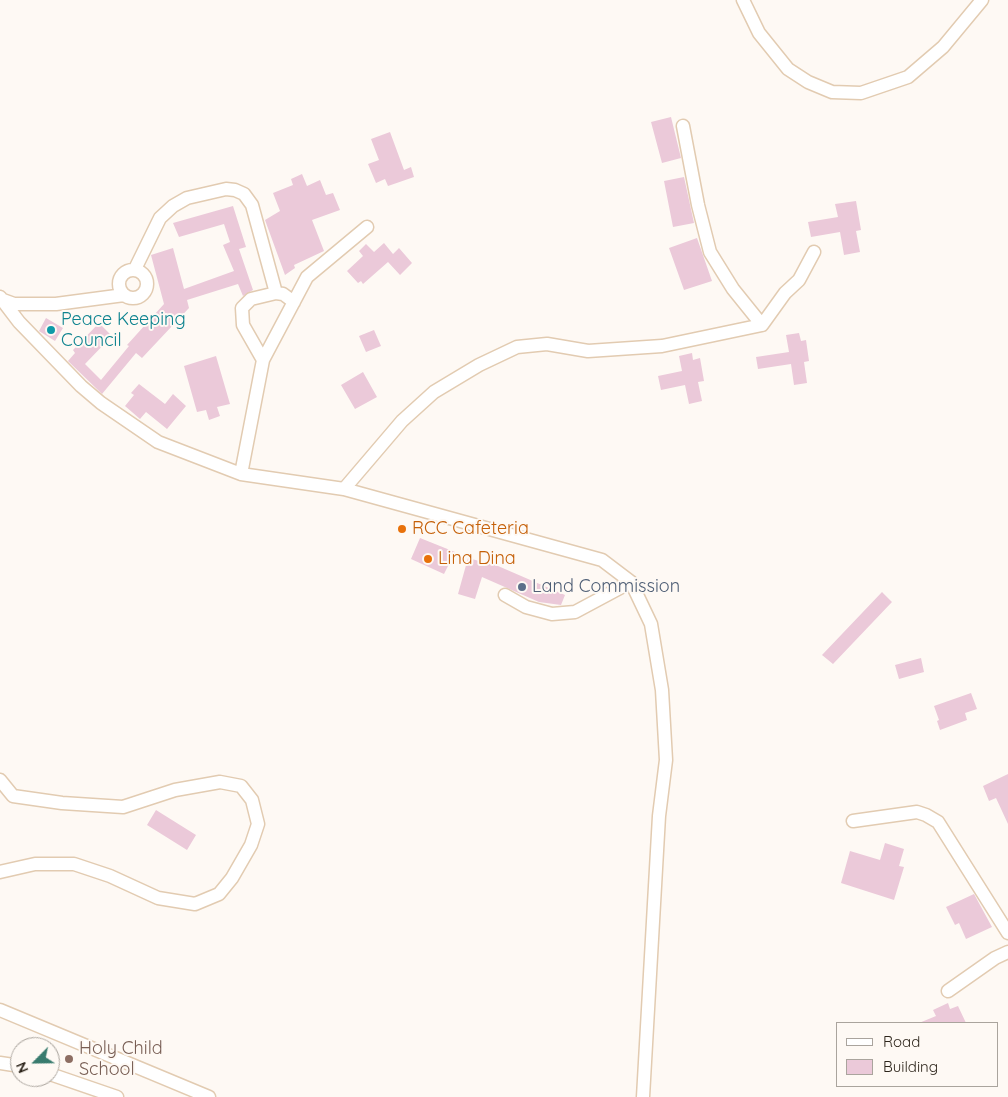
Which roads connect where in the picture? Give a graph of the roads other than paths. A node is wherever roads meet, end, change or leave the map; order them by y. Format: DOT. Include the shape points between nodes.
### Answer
graph roads {
  1 [pos="743,0"];
  2 [pos="982,0"];
  3 [pos="683,126"];
  4 [pos="367,227"];
  5 [pos="814,252"];
  6 [pos="135,269"];
  7 [pos="276,293"];
  8 [pos="124,295"];
  9 [pos="1,298"];
  10 [pos="294,302"];
  11 [pos="762,325"];
  12 [pos="263,360"];
  13 [pos="241,474"];
  14 [pos="344,489"];
  15 [pos="631,582"];
  16 [pos="505,595"];
  17 [pos="0,780"];
  18 [pos="853,821"];
  19 [pos="0,872"];
  20 [pos="1008,933"];
  21 [pos="1008,952"];
  22 [pos="948,991"];
  23 [pos="0,1010"];
  24 [pos="60,1077"];
  25 [pos="117,1097"];
  26 [pos="209,1097"];
  27 [pos="643,1097"];
  1 -- 2 [label="street" via="759,33 788,69 832,92 861,93 908,77 943,47"];
  3 -- 11 [label="street" via="710,252 732,289"];
  4 -- 10 [label="street" via="308,277"];
  5 -- 11 [label="street" via="798,280"];
  6 -- 7 [label="street" via="160,218 173,206 188,198 235,190 244,194 252,205"];
  6 -- 8 [label="street" via="128,270 119,281"];
  6 -- 8 [label="street" via="142,272 147,286 138,297"];
  7 -- 10 [label="street"];
  7 -- 12 [label="street" via="251,299 242,308 243,325"];
  8 -- 9 [label="street" via="56,304 14,304"];
  9 -- 13 [label="street" via="38,343 102,403 158,442"];
  10 -- 12 [label="street"];
  11 -- 14 [label="street" via="662,346 588,351 546,344 517,347 434,392 402,421"];
  12 -- 13 [label="street"];
  13 -- 14 [label="street"];
  14 -- 15 [label="street" via="602,560"];
  15 -- 16 [label="street" via="575,612 552,614 526,607"];
  15 -- 27 [label="street" via="651,624 662,690 666,760 659,816"];
  17 -- 19 [label="street" via="13,796 123,807 175,790 220,782 241,786 252,800 258,824 251,845 232,878 219,894 195,904 158,898 74,864 35,864"];
  18 -- 20 [label="street" via="917,812 938,822"];
  21 -- 22 [label="street"];
  23 -- 26 [label="street"];
  24 -- 25 [label="street"];
}
